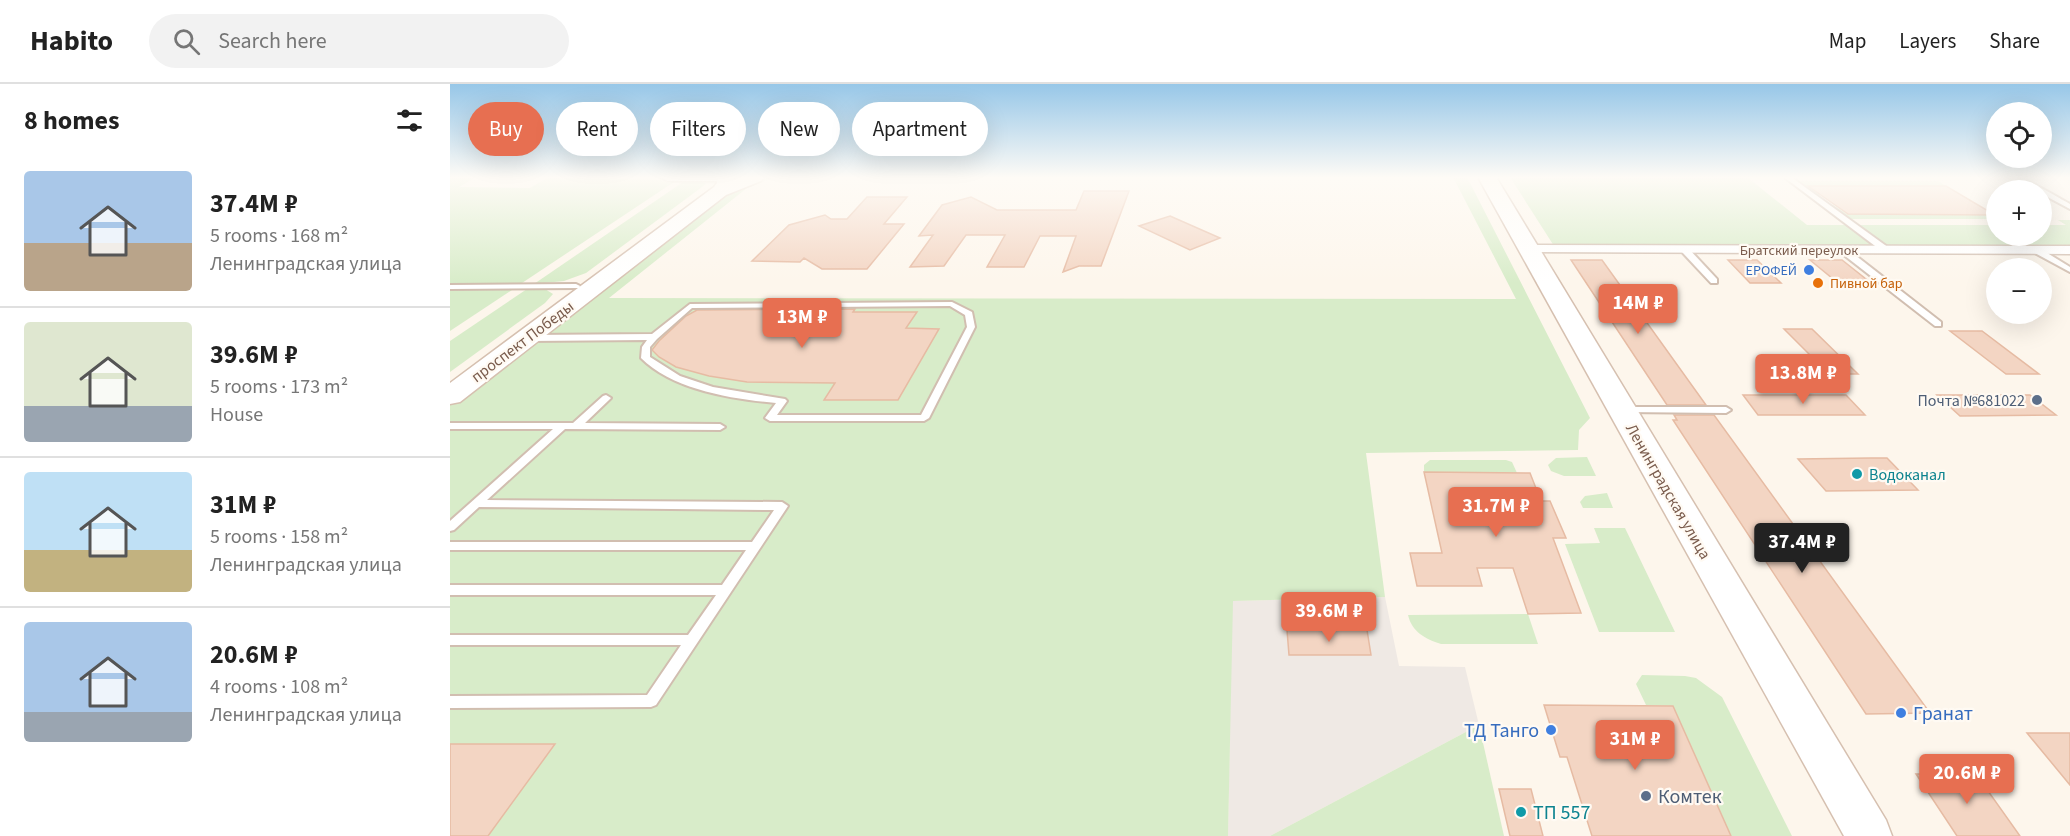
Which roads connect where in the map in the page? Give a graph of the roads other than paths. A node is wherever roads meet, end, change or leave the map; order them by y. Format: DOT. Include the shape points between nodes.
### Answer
graph roads {
  1 [pos="684,212"];
  2 [pos="1507,212"];
  3 [pos="1835,212"];
  4 [pos="1529,249"];
  5 [pos="1685,250"];
  6 [pos="1843,250"];
  7 [pos="1887,250"];
  8 [pos="2036,250"];
  9 [pos="2070,250"];
  10 [pos="2070,270"];
  11 [pos="1714,281"];
  12 [pos="450,286"];
  13 [pos="585,286"];
  14 [pos="1938,324"];
  15 [pos="654,337"];
  16 [pos="527,338"];
  17 [pos="450,379"];
  18 [pos="450,396"];
  19 [pos="606,398"];
  20 [pos="1622,410"];
  21 [pos="1726,410"];
  22 [pos="450,426"];
  23 [pos="562,426"];
  24 [pos="576,426"];
  25 [pos="720,426"];
  26 [pos="477,503"];
  27 [pos="450,527"];
  28 [pos="450,546"];
  29 [pos="755,546"];
  30 [pos="450,590"];
  31 [pos="725,590"];
  32 [pos="450,640"];
  33 [pos="692,640"];
  34 [pos="450,702"];
  35 [pos="1869,836"];
  1 -- 13 [label="main road, проспект Победы"];
  2 -- 4 [label="main road, Ленинградская улица"];
  3 -- 7 [label="lane"];
  4 -- 5 [label="street, Братский переулок"];
  4 -- 20 [label="main road, Ленинградская улица"];
  5 -- 6 [label="street, Братский переулок"];
  5 -- 11 [label="lane"];
  6 -- 7 [label="street, Братский переулок"];
  6 -- 14 [label="lane"];
  7 -- 8 [label="street, Братский переулок"];
  8 -- 9 [label="street, Братский переулок"];
  8 -- 10 [label="lane"];
  12 -- 13 [label="lane"];
  13 -- 16 [label="main road, проспект Победы"];
  13 -- 17 [label="main road, проспект Победы"];
  15 -- 15 [label="lane" via="690,306 952,304 969,314 971,327 924,418 770,417 782,401 731,396 665,373 645,358 646,347"];
  15 -- 16 [label="lane"];
  16 -- 18 [label="main road, проспект Победы"];
  19 -- 24 [label="lane"];
  20 -- 21 [label="lane"];
  20 -- 35 [label="main road, Ленинградская улица"];
  22 -- 23 [label="lane"];
  23 -- 24 [label="lane"];
  23 -- 26 [label="lane"];
  24 -- 25 [label="lane"];
  26 -- 27 [label="lane"];
  26 -- 29 [label="lane" via="782,506"];
  28 -- 29 [label="lane"];
  29 -- 31 [label="lane"];
  30 -- 31 [label="lane"];
  31 -- 33 [label="lane"];
  32 -- 33 [label="lane"];
  33 -- 34 [label="lane" via="651,701"];
}
